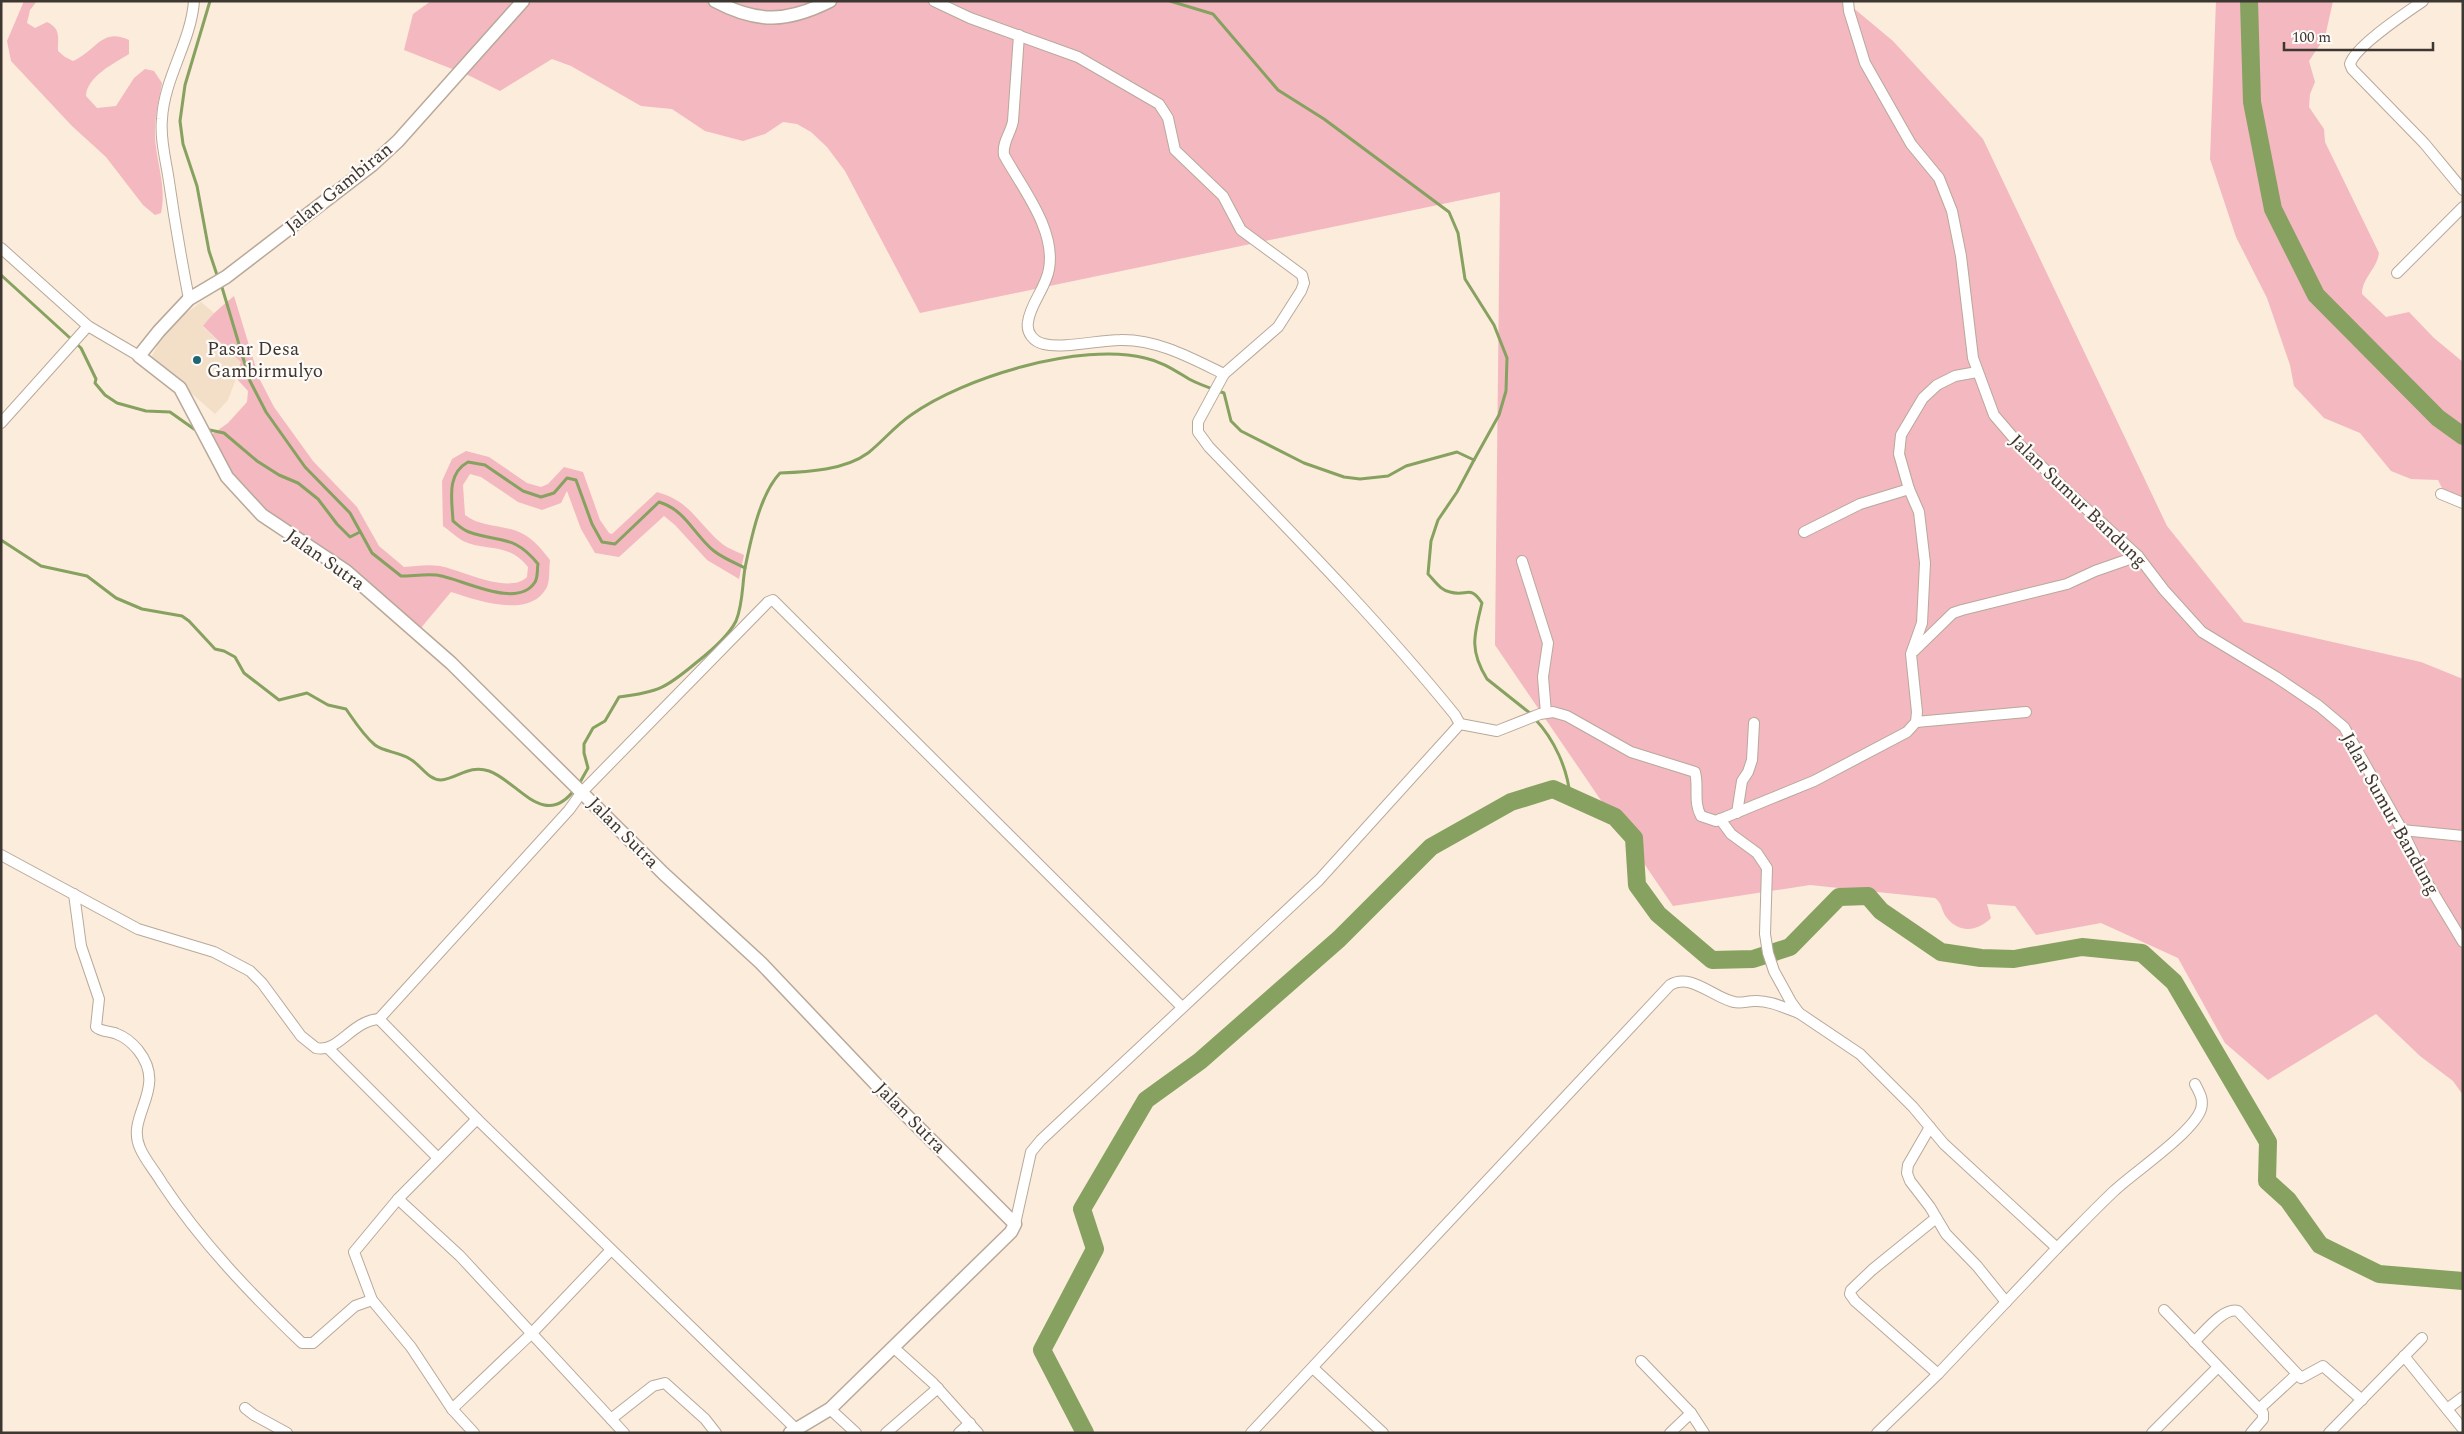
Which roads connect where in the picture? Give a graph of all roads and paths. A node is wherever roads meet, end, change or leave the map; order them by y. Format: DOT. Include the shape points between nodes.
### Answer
graph roads {
  1 [pos="194,1"];
  2 [pos="522,1"];
  3 [pos="715,1"];
  4 [pos="830,1"];
  5 [pos="934,1"];
  6 [pos="1848,1"];
  7 [pos="2423,1"];
  8 [pos="1019,35"];
  9 [pos="2463,190"];
  10 [pos="2463,207"];
  11 [pos="1,248"];
  12 [pos="2397,273"];
  13 [pos="190,300"];
  14 [pos="88,326"];
  15 [pos="139,356"];
  16 [pos="1977,372"];
  17 [pos="1224,374"];
  18 [pos="1,423"];
  19 [pos="1909,489"];
  20 [pos="2441,494"];
  21 [pos="2463,503"];
  22 [pos="1804,532"];
  23 [pos="2138,556"];
  24 [pos="1522,561"];
  25 [pos="1911,654"];
  26 [pos="2026,712"];
  27 [pos="1543,714"];
  28 [pos="1916,722"];
  29 [pos="1754,723"];
  30 [pos="1460,724"];
  31 [pos="578,789"];
  32 [pos="1737,813"];
  33 [pos="1720,819"];
  34 [pos="2402,830"];
  35 [pos="2463,836"];
  36 [pos="1,855"];
  37 [pos="74,894"];
  38 [pos="2463,942"];
  39 [pos="1182,1008"];
  40 [pos="1799,1013"];
  41 [pos="379,1019"];
  42 [pos="328,1048"];
  43 [pos="2195,1084"];
  44 [pos="477,1119"];
  45 [pos="1930,1127"];
  46 [pos="438,1158"];
  47 [pos="398,1199"];
  48 [pos="1936,1218"];
  49 [pos="1015,1224"];
  50 [pos="2057,1248"];
  51 [pos="611,1250"];
  52 [pos="372,1300"];
  53 [pos="2006,1302"];
  54 [pos="2164,1310"];
  55 [pos="532,1333"];
  56 [pos="2422,1338"];
  57 [pos="2194,1342"];
  58 [pos="894,1347"];
  59 [pos="2404,1356"];
  60 [pos="1641,1360"];
  61 [pos="1313,1368"];
  62 [pos="2217,1368"];
  63 [pos="1938,1374"];
  64 [pos="2297,1374"];
  65 [pos="938,1388"];
  66 [pos="2463,1397"];
  67 [pos="2362,1400"];
  68 [pos="245,1408"];
  69 [pos="452,1409"];
  70 [pos="830,1409"];
  71 [pos="2259,1409"];
  72 [pos="2447,1409"];
  73 [pos="1691,1413"];
  74 [pos="611,1419"];
  75 [pos="970,1423"];
  76 [pos="2463,1429"];
  77 [pos="793,1431"];
  78 [pos="2330,1432"];
  79 [pos="286,1433"];
  80 [pos="474,1433"];
  81 [pos="624,1433"];
  82 [pos="716,1433"];
  83 [pos="856,1433"];
  84 [pos="886,1433"];
  85 [pos="959,1433"];
  86 [pos="978,1433"];
  87 [pos="1251,1433"];
  88 [pos="1383,1433"];
  89 [pos="1670,1433"];
  90 [pos="1704,1433"];
  91 [pos="1877,1433"];
  92 [pos="2152,1433"];
  93 [pos="2251,1433"];
  1 -- 13 [label="street" via="191,23 165,99 162,119 175,226"];
  2 -- 13 [label="street, Jalan Gambiran" via="398,141 372,165 226,277"];
  3 -- 4 [label="street" via="753,16 777,18 794,17"];
  5 -- 8 [label="street"];
  6 -- 16 [label="street, Jalan Sumur Bandung" via="1865,62 1911,144 1939,178 1952,211"];
  7 -- 9 [label="street" via="2354,55 2350,64"];
  8 -- 17 [label="street" via="1078,57 1159,104 1168,118 1174,150 1223,196 1241,230 1302,274 1304,283 1301,291 1278,327"];
  8 -- 17 [label="street" via="1012,129 1003,148 1040,221 1050,258 1046,280 1028,319 1030,334 1046,345 1121,340 1147,343"];
  10 -- 12 [label="street"];
  11 -- 14 [label="street, Jalan Sutra"];
  13 -- 15 [label="street, Jalan Gambiran"];
  14 -- 15 [label="street, Jalan Sutra"];
  14 -- 18 [label="street"];
  15 -- 31 [label="street, Jalan Sutra" via="180,388 227,477 262,515 330,558 360,582 451,664"];
  16 -- 19 [label="street" via="1955,376 1937,385 1912,415 1901,436 1899,454"];
  16 -- 23 [label="street, Jalan Sumur Bandung" via="1994,415 2006,430"];
  17 -- 30 [label="street" via="1198,422 1198,432 1208,447 1355,599 1413,663"];
  19 -- 22 [label="street" via="1860,504"];
  19 -- 25 [label="street" via="1919,512 1925,563 1922,623"];
  20 -- 21 [label="street"];
  23 -- 25 [label="street" via="2067,584 1953,613"];
  23 -- 34 [label="street, Jalan Sumur Bandung" via="2202,632 2319,706 2344,728"];
  24 -- 27 [label="street" via="1548,644 1543,678"];
  25 -- 28 [label="street"];
  26 -- 28 [label="street"];
  27 -- 30 [label="street" via="1497,731"];
  27 -- 33 [label="street" via="1553,712 1567,716 1631,752 1695,772 1698,783 1696,806 1701,816"];
  28 -- 32 [label="street" via="1907,732 1814,781"];
  29 -- 32 [label="street" via="1752,760 1742,781"];
  30 -- 39 [label="street" via="1320,880"];
  31 -- 39 [label="street" via="773,600"];
  31 -- 41 [label="street" via="569,810"];
  31 -- 49 [label="street, Jalan Sutra" via="761,963"];
  32 -- 33 [label="street"];
  33 -- 40 [label="street" via="1731,834 1757,853 1767,868 1768,953 1790,1002"];
  34 -- 35 [label="street"];
  34 -- 38 [label="street, Jalan Sumur Bandung" via="2428,884"];
  36 -- 37 [label="street"];
  37 -- 42 [label="street" via="138,929 214,952 243,967 257,976 310,1044"];
  37 -- 52 [label="street" via="78,936 99,999 96,1027 129,1041 145,1060 150,1079 149,1092 140,1116 137,1138 141,1150 178,1207 215,1252 302,1342 313,1343 356,1306"];
  39 -- 49 [label="street" via="1031,1152"];
  40 -- 45 [label="street" via="1860,1054"];
  40 -- 61 [label="street" via="1767,1002 1726,1000 1686,980 1670,985"];
  41 -- 42 [label="street" via="363,1022"];
  41 -- 44 [label="street"];
  42 -- 46 [label="street"];
  43 -- 50 [label="street" via="2203,1100 2195,1119 2154,1160 2116,1189"];
  44 -- 46 [label="street"];
  44 -- 51 [label="street"];
  45 -- 48 [label="street" via="1911,1158 1907,1173"];
  45 -- 50 [label="street" via="1944,1144"];
  46 -- 47 [label="street"];
  47 -- 52 [label="street" via="354,1252"];
  47 -- 55 [label="street" via="460,1256"];
  48 -- 53 [label="street" via="1946,1234"];
  48 -- 63 [label="street" via="1872,1270 1850,1294 1855,1302"];
  49 -- 58 [label="street" via="1011,1232"];
  50 -- 53 [label="street"];
  51 -- 55 [label="street"];
  51 -- 77 [label="street"];
  52 -- 69 [label="street" via="411,1347"];
  53 -- 63 [label="street"];
  54 -- 57 [label="street"];
  55 -- 69 [label="street"];
  55 -- 74 [label="street"];
  56 -- 59 [label="street"];
  57 -- 62 [label="street"];
  57 -- 64 [label="street" via="2225,1313 2235,1310"];
  58 -- 65 [label="street"];
  58 -- 70 [label="street"];
  59 -- 67 [label="street"];
  59 -- 72 [label="street"];
  60 -- 73 [label="street"];
  61 -- 87 [label="street"];
  61 -- 88 [label="street"];
  62 -- 71 [label="street"];
  62 -- 92 [label="street"];
  63 -- 91 [label="street"];
  64 -- 67 [label="street" via="2303,1378 2322,1366"];
  64 -- 71 [label="street"];
  65 -- 75 [label="street"];
  65 -- 84 [label="street"];
  66 -- 72 [label="street"];
  67 -- 78 [label="street"];
  68 -- 79 [label="street"];
  69 -- 80 [label="street"];
  70 -- 77 [label="street"];
  70 -- 83 [label="street"];
  71 -- 93 [label="street" via="2263,1419"];
  72 -- 76 [label="street"];
  73 -- 89 [label="street"];
  73 -- 90 [label="street"];
  74 -- 81 [label="street"];
  74 -- 82 [label="street" via="654,1386 665,1382"];
  75 -- 85 [label="street"];
  75 -- 86 [label="street"];
}
